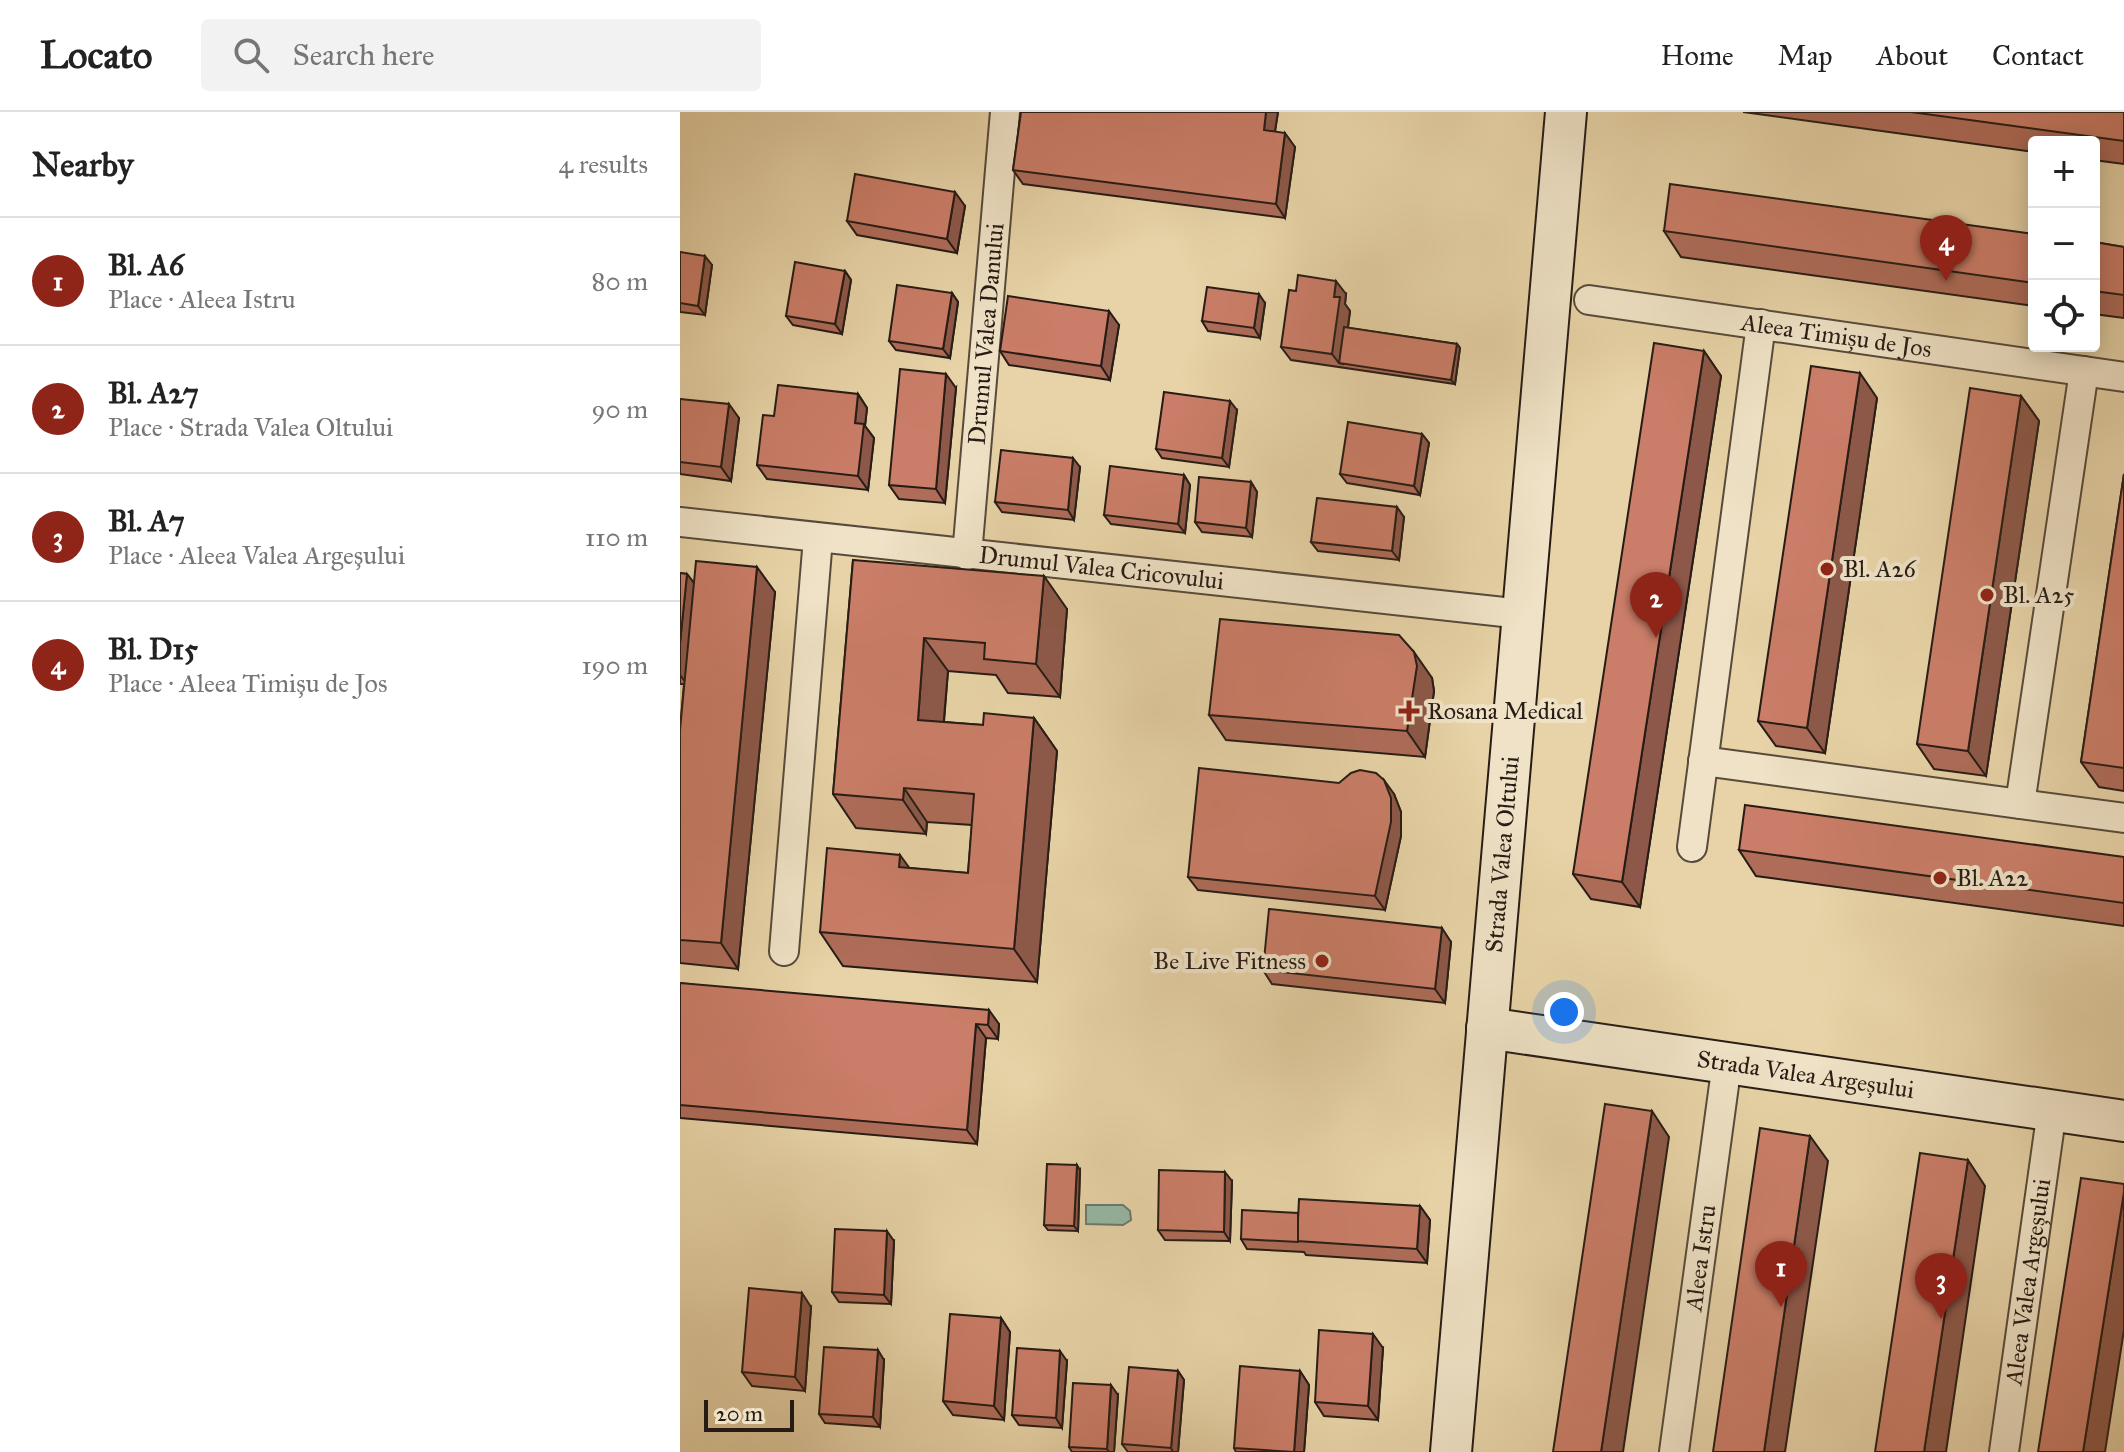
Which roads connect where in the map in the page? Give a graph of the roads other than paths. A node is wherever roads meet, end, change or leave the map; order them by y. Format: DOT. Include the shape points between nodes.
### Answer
graph roads {
  1 [pos="1005,112"];
  2 [pos="1566,112"];
  3 [pos="1589,300"];
  4 [pos="1761,324"];
  5 [pos="2084,371"];
  6 [pos="2124,377"];
  7 [pos="680,522"];
  8 [pos="818,538"];
  9 [pos="967,555"];
  10 [pos="1522,614"];
  11 [pos="1703,761"];
  12 [pos="2020,804"];
  13 [pos="2124,818"];
  14 [pos="1692,847"];
  15 [pos="784,951"];
  16 [pos="1487,1028"];
  17 [pos="1727,1063"];
  18 [pos="2052,1110"];
  19 [pos="2124,1121"];
  20 [pos="1451,1452"];
  21 [pos="1674,1452"];
  22 [pos="2004,1452"];
  1 -- 9 [label="street, Drumul Valea Danului"];
  2 -- 10 [label="main road, Strada Valea Oltului"];
  3 -- 4 [label="street, Aleea Timișu de Jos"];
  4 -- 5 [label="street, Aleea Timișu de Jos"];
  4 -- 11 [label="street"];
  5 -- 6 [label="street, Aleea Timișu de Jos"];
  5 -- 12 [label="street"];
  7 -- 8 [label="street, Drumul Valea Cricovului"];
  8 -- 9 [label="street, Drumul Valea Cricovului"];
  8 -- 15 [label="street"];
  9 -- 10 [label="street, Drumul Valea Cricovului"];
  10 -- 16 [label="main road, Strada Valea Oltului"];
  11 -- 12 [label="street"];
  11 -- 14 [label="street"];
  12 -- 13 [label="street"];
  16 -- 17 [label="main road, Strada Valea Argeșului"];
  16 -- 20 [label="main road, Strada Valea Oltului"];
  17 -- 18 [label="main road, Strada Valea Argeșului"];
  17 -- 21 [label="street, Aleea Istru"];
  18 -- 19 [label="main road, Strada Valea Argeșului"];
  18 -- 22 [label="street, Aleea Valea Argeșului"];
}
